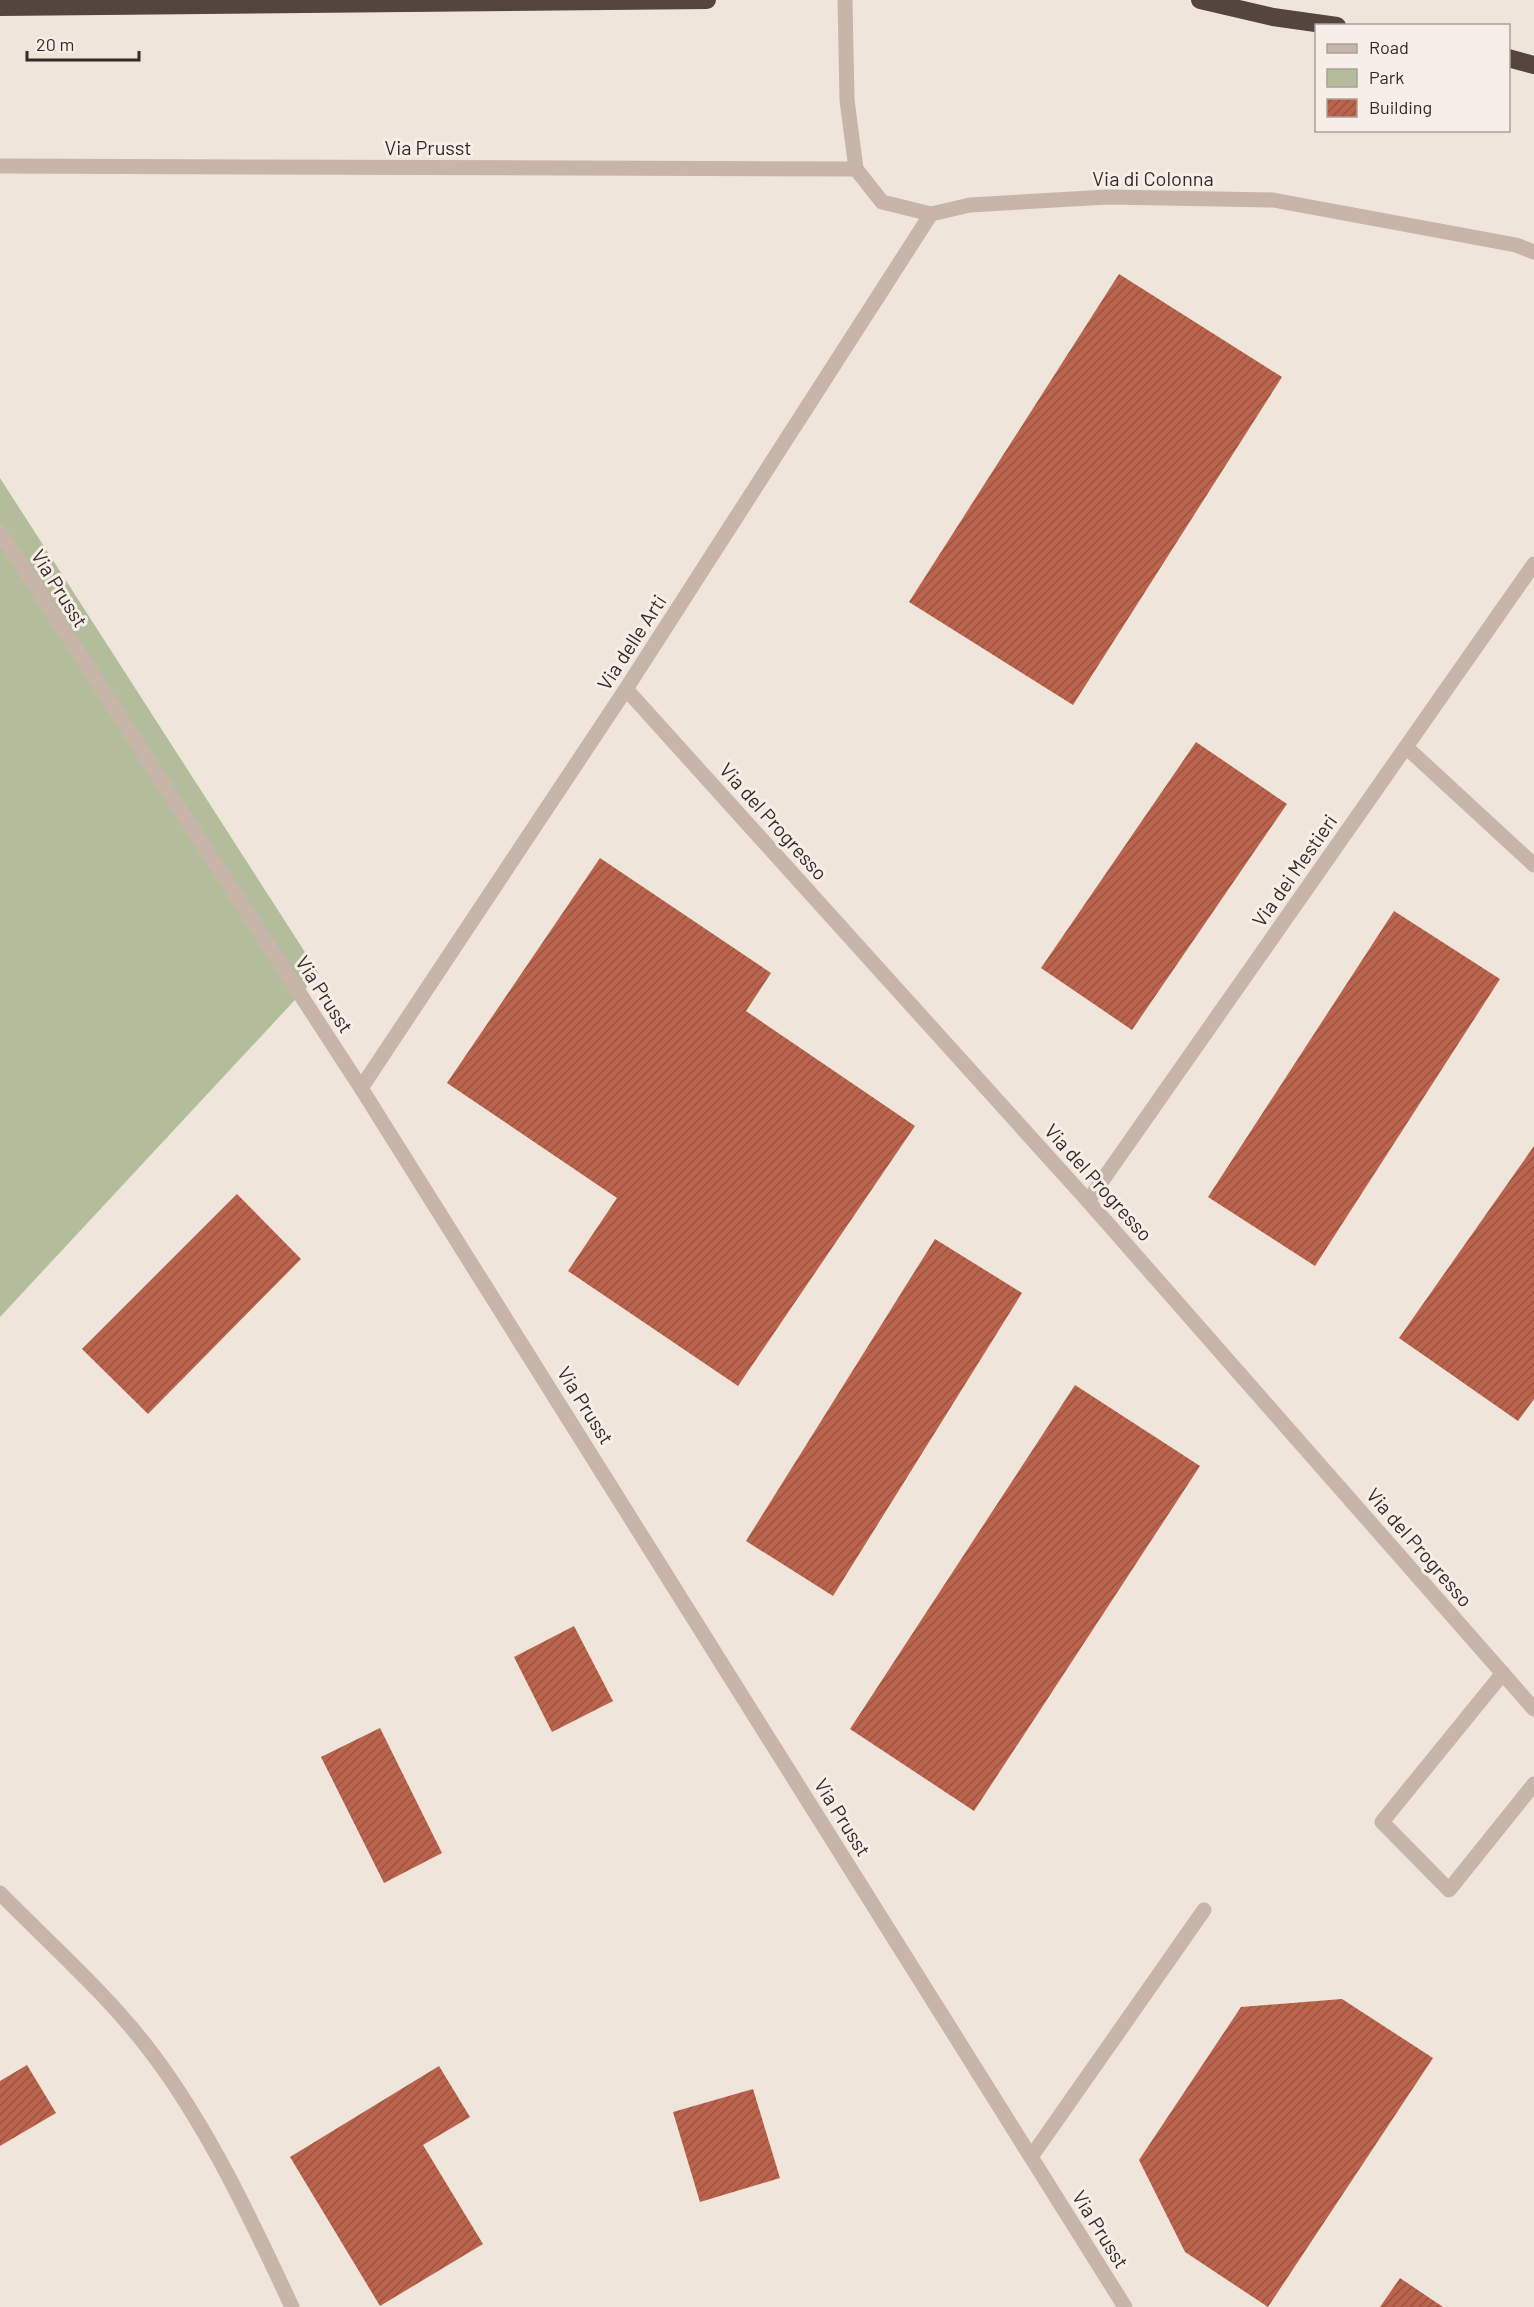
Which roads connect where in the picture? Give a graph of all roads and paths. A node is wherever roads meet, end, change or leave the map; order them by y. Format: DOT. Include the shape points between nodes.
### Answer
graph roads {
  1 [pos="707,0"];
  2 [pos="845,0"];
  3 [pos="1200,0"];
  4 [pos="0,7"];
  5 [pos="1324,24"];
  6 [pos="1510,58"];
  7 [pos="1534,65"];
  8 [pos="0,166"];
  9 [pos="856,169"];
  10 [pos="931,214"];
  11 [pos="1534,252"];
  12 [pos="0,532"];
  13 [pos="1534,564"];
  14 [pos="626,688"];
  15 [pos="1406,747"];
  16 [pos="1534,865"];
  17 [pos="362,1088"];
  18 [pos="1088,1201"];
  19 [pos="1503,1673"];
  20 [pos="1534,1709"];
  21 [pos="1534,1784"];
  22 [pos="0,1893"];
  23 [pos="1204,1910"];
  24 [pos="1031,2157"];
  25 [pos="292,2307"];
  26 [pos="1125,2307"];
  1 -- 4 [label="highway"];
  2 -- 9 [label="street" via="847,100"];
  3 -- 5 [label="highway"];
  6 -- 7 [label="highway"];
  8 -- 9 [label="street, Via Prusst"];
  9 -- 10 [label="street, Via di Colonna" via="882,202"];
  10 -- 11 [label="street, Via di Colonna" via="970,205 1107,197 1273,200 1516,245"];
  10 -- 14 [label="street, Via delle Arti"];
  12 -- 17 [label="street, Via Prusst"];
  13 -- 15 [label="street, Via dei Mestieri"];
  14 -- 17 [label="street, Via delle Arti"];
  14 -- 18 [label="street, Via del Progresso"];
  15 -- 16 [label="street"];
  15 -- 18 [label="street, Via dei Mestieri"];
  17 -- 24 [label="street, Via Prusst"];
  18 -- 19 [label="street, Via del Progresso"];
  19 -- 20 [label="street, Via del Progresso"];
  19 -- 21 [label="street" via="1382,1822 1449,1890"];
  22 -- 25 [label="street" via="119,2014 169,2077 240,2200"];
  23 -- 24 [label="street"];
  24 -- 26 [label="street, Via Prusst"];
}
